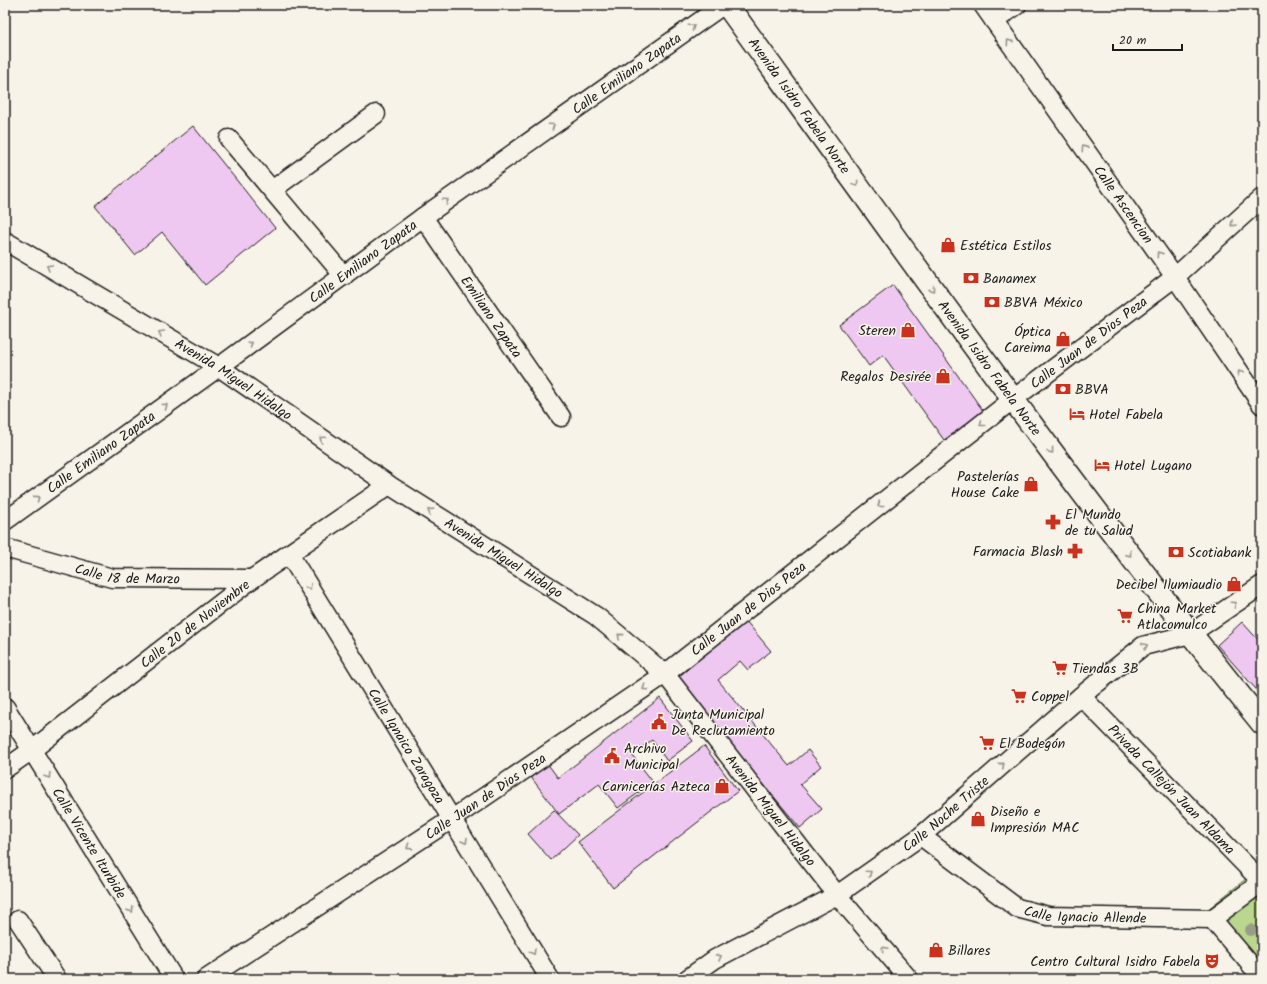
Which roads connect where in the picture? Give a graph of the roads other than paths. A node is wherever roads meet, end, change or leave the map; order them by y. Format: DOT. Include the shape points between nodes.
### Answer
graph roads {
  1 [pos="723,5"];
  2 [pos="727,5"];
  3 [pos="983,5"];
  4 [pos="1017,5"];
  5 [pos="994,21"];
  6 [pos="376,114"];
  7 [pos="229,139"];
  8 [pos="272,190"];
  9 [pos="1262,198"];
  10 [pos="423,217"];
  11 [pos="5,241"];
  12 [pos="344,276"];
  13 [pos="1175,277"];
  14 [pos="219,367"];
  15 [pos="1012,400"];
  16 [pos="1262,405"];
  17 [pos="561,416"];
  18 [pos="389,485"];
  19 [pos="5,521"];
  20 [pos="5,548"];
  21 [pos="289,554"];
  22 [pos="252,579"];
  23 [pos="1262,585"];
  24 [pos="1190,634"];
  25 [pos="665,674"];
  26 [pos="1081,696"];
  27 [pos="5,707"];
  28 [pos="1262,723"];
  29 [pos="32,750"];
  30 [pos="5,769"];
  31 [pos="452,819"];
  32 [pos="921,836"];
  33 [pos="1262,882"];
  34 [pos="837,896"];
  35 [pos="1212,919"];
  36 [pos="18,920"];
  37 [pos="1262,978"];
  38 [pos="57,979"];
  39 [pos="174,979"];
  40 [pos="206,979"];
  41 [pos="550,979"];
  42 [pos="687,979"];
  43 [pos="909,979"];
  10 -- 1 [label="street, Calle Emiliano Zapata, one-way"];
  2 -- 15 [label="main road, Avenida Isidro Fabela Norte, one-way"];
  3 -- 5 [label="street, Calle Ascencion"];
  4 -- 5 [label="street"];
  13 -- 5 [label="street, Calle Ascencion, one-way"];
  6 -- 8 [label="street"];
  7 -- 8 [label="street"];
  8 -- 12 [label="street"];
  9 -- 13 [label="street, Calle Juan de Dios Peza, one-way"];
  10 -- 12 [label="street, Calle Emiliano Zapata"];
  10 -- 17 [label="street, Emiliano Zapata"];
  14 -- 11 [label="street, Avenida Miguel Hidalgo, one-way"];
  14 -- 12 [label="street, Calle Emiliano Zapata, one-way"];
  13 -- 15 [label="street, Calle Juan de Dios Peza"];
  16 -- 13 [label="street, Calle Ascencion, one-way"];
  18 -- 14 [label="street, Avenida Miguel Hidalgo, one-way"];
  19 -- 14 [label="street, Calle Emiliano Zapata, one-way"];
  15 -- 24 [label="main road, Avenida Isidro Fabela Norte, one-way"];
  15 -- 25 [label="street, Calle Juan de Dios Peza, one-way"];
  18 -- 21 [label="street, Calle 20 de Noviembre"];
  25 -- 18 [label="street, Avenida Miguel Hidalgo, one-way" via="596,616"];
  20 -- 22 [label="street, Calle 18 de Marzo" via="112,578"];
  21 -- 22 [label="street, Calle 20 de Noviembre"];
  21 -- 31 [label="street, Calle Ignaico Zaragoza, one-way"];
  22 -- 29 [label="street, Calle 20 de Noviembre"];
  24 -- 23 [label="street, one-way"];
  26 -- 24 [label="street, Calle Noche Triste, one-way" via="1142,646"];
  24 -- 28 [label="main road, Avenida Isidro Fabela Norte"];
  25 -- 31 [label="street, Calle Juan de Dios Peza, one-way"];
  25 -- 34 [label="street, Avenida Miguel Hidalgo"];
  32 -- 26 [label="street, Calle Noche Triste, one-way"];
  26 -- 33 [label="street, Privada Callejón Juan Aldama"];
  27 -- 29 [label="street, Calle Vicente Iturbide"];
  29 -- 30 [label="street, Calle 20 de Noviembre"];
  29 -- 39 [label="street, Calle Vicente Iturbide, one-way"];
  31 -- 40 [label="street, Calle Juan de Dios Peza, one-way"];
  31 -- 41 [label="street, Calle Ignaico Zaragoza, one-way"];
  34 -- 32 [label="street, Calle Noche Triste, one-way"];
  32 -- 35 [label="street, Calle Ignacio Allende" via="1017,908 1048,916"];
  33 -- 35 [label="street"];
  42 -- 34 [label="street, Calle Noche Triste, one-way" via="715,959"];
  43 -- 34 [label="street, Avenida Miguel Hidalgo, one-way"];
  35 -- 37 [label="street"];
  36 -- 38 [label="street"];
}
